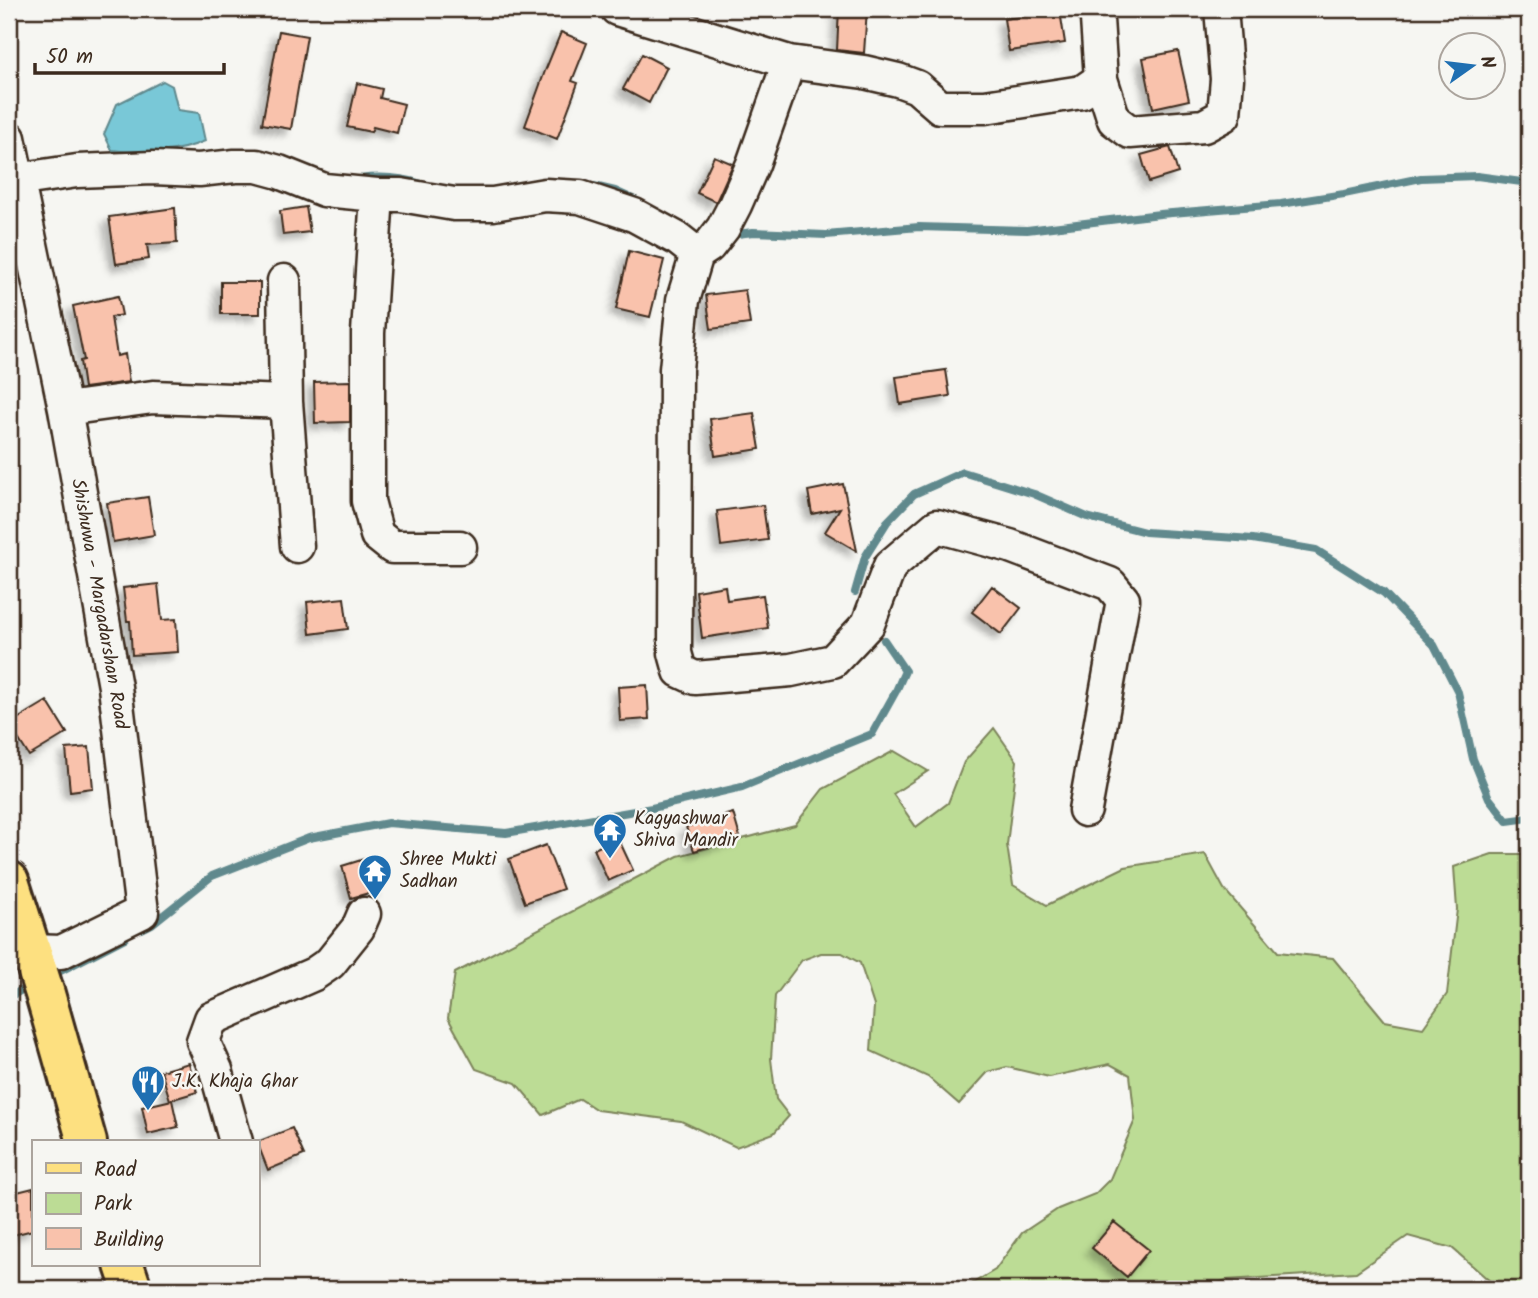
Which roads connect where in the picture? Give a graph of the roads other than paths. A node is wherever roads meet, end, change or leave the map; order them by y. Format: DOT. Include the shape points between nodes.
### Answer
graph roads {
  1 [pos="1095,9"];
  2 [pos="1220,9"];
  3 [pos="623,10"];
  4 [pos="789,62"];
  5 [pos="1101,79"];
  6 [pos="12,164"];
  7 [pos="377,195"];
  8 [pos="710,242"];
  9 [pos="284,281"];
  10 [pos="286,402"];
  11 [pos="65,409"];
  12 [pos="297,546"];
  13 [pos="460,547"];
  14 [pos="1085,810"];
  15 [pos="9,881"];
  16 [pos="364,914"];
  17 [pos="32,951"];
  18 [pos="86,1140"];
  19 [pos="235,1140"];
  20 [pos="124,1266"];
  21 [pos="132,1289"];
  1 -- 5 [label="street"];
  2 -- 5 [label="street" via="1227,79 1224,115 1205,126 1130,132 1114,120"];
  3 -- 4 [label="street"];
  4 -- 5 [label="street" via="898,80 917,87 940,107 985,107 1082,92"];
  4 -- 8 [label="street" via="753,164 735,205"];
  6 -- 7 [label="street" via="77,171 257,166 324,190"];
  6 -- 11 [label="street, Shishuwa - Margadarshan Road"];
  7 -- 8 [label="street" via="454,204 493,204 545,195 580,197 634,215 678,239"];
  7 -- 13 [label="street" via="368,333 368,501 377,535 391,547"];
  8 -- 14 [label="street" via="683,300 676,369 674,653 680,671 695,678 791,670 833,661 868,624 890,566 937,526 1010,546 1110,584 1123,600"];
  9 -- 10 [label="street"];
  10 -- 11 [label="street" via="153,397"];
  10 -- 12 [label="street"];
  11 -- 17 [label="street, Shishuwa - Margadarshan Road" via="115,687 142,912 61,952"];
  15 -- 17 [label="main road"];
  16 -- 19 [label="street" via="330,963 314,974 211,1019 203,1041"];
  17 -- 18 [label="main road"];
  20 -- 21 [label="main road"];
}
